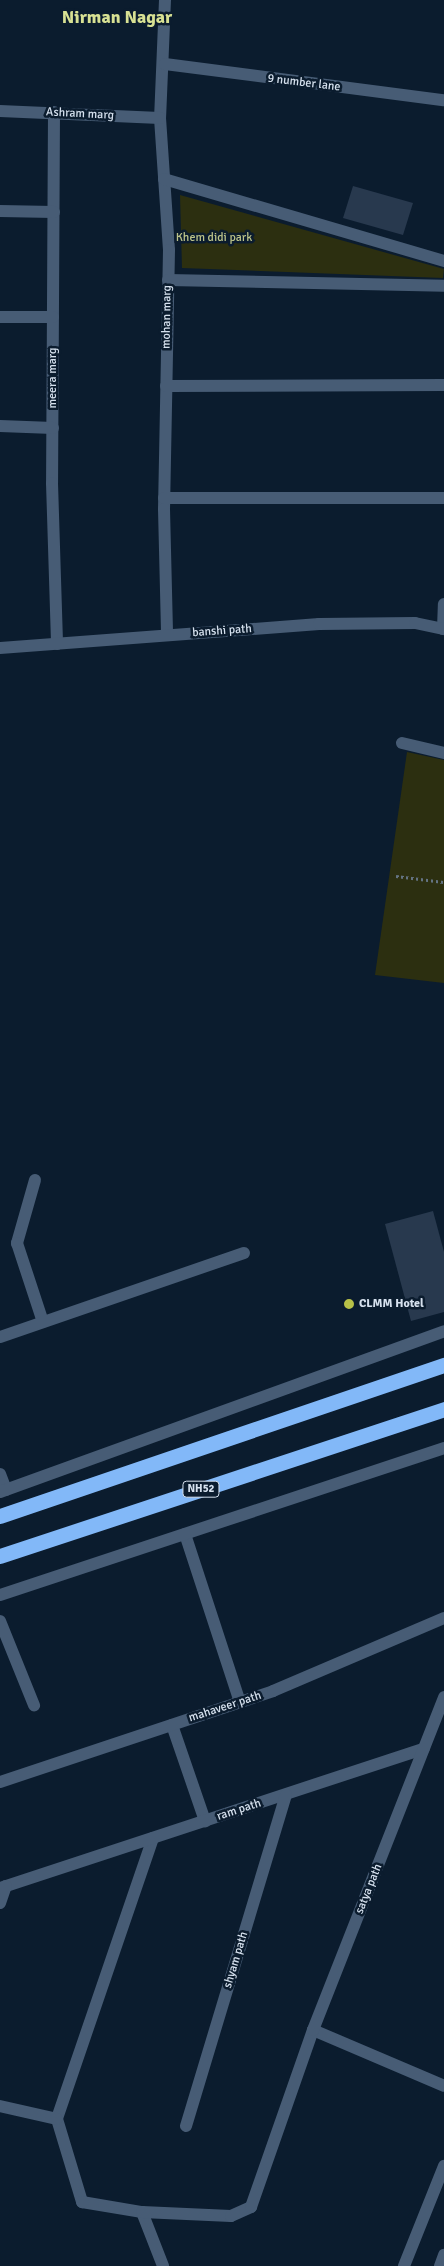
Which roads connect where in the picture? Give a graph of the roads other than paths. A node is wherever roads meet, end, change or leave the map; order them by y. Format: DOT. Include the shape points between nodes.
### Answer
graph roads {
  1 [pos="165,0"];
  2 [pos="165,64"];
  3 [pos="444,100"];
  4 [pos="0,111"];
  5 [pos="54,112"];
  6 [pos="160,118"];
  7 [pos="164,179"];
  8 [pos="0,210"];
  9 [pos="54,212"];
  10 [pos="444,261"];
  11 [pos="168,280"];
  12 [pos="444,286"];
  13 [pos="0,317"];
  14 [pos="53,317"];
  15 [pos="444,385"];
  16 [pos="166,386"];
  17 [pos="0,426"];
  18 [pos="53,428"];
  19 [pos="164,498"];
  20 [pos="444,498"];
  21 [pos="444,604"];
  22 [pos="443,629"];
  23 [pos="168,636"];
  24 [pos="57,644"];
  25 [pos="0,648"];
  26 [pos="402,743"];
  27 [pos="444,753"];
  28 [pos="35,1180"];
  29 [pos="244,1253"];
  30 [pos="43,1322"];
  31 [pos="444,1330"];
  32 [pos="0,1336"];
  33 [pos="444,1364"];
  34 [pos="444,1409"];
  35 [pos="444,1448"];
  36 [pos="0,1474"];
  37 [pos="3,1491"];
  38 [pos="0,1516"];
  39 [pos="185,1534"];
  40 [pos="0,1556"];
  41 [pos="0,1595"];
  42 [pos="444,1618"];
  43 [pos="0,1621"];
  44 [pos="444,1697"];
  45 [pos="240,1702"];
  46 [pos="34,1705"];
  47 [pos="172,1725"];
  48 [pos="424,1749"];
  49 [pos="0,1782"];
  50 [pos="286,1795"];
  51 [pos="205,1821"];
  52 [pos="153,1838"];
  53 [pos="3,1887"];
  54 [pos="0,1903"];
  55 [pos="313,2030"];
  56 [pos="444,2086"];
  57 [pos="0,2106"];
  58 [pos="56,2119"];
  59 [pos="186,2126"];
  60 [pos="444,2166"];
  61 [pos="142,2212"];
  62 [pos="444,2255"];
  63 [pos="163,2266"];
  64 [pos="404,2266"];
  65 [pos="440,2266"];
  1 -- 2 [label="street, mohan marg"];
  2 -- 3 [label="street, 9 number lane"];
  2 -- 6 [label="street, mohan marg"];
  4 -- 5 [label="street, Ashram marg"];
  5 -- 6 [label="street, Ashram marg"];
  5 -- 9 [label="street, meera marg"];
  6 -- 7 [label="street, mohan marg"];
  7 -- 10 [label="street"];
  7 -- 11 [label="street, mohan marg"];
  8 -- 9 [label="street"];
  9 -- 14 [label="street, meera marg"];
  11 -- 12 [label="street"];
  11 -- 16 [label="street, mohan marg"];
  13 -- 14 [label="street"];
  14 -- 18 [label="street, meera marg"];
  15 -- 16 [label="street"];
  16 -- 19 [label="street, mohan marg"];
  17 -- 18 [label="street"];
  18 -- 24 [label="street, meera marg"];
  19 -- 20 [label="street"];
  19 -- 23 [label="street, mohan marg"];
  21 -- 22 [label="street"];
  22 -- 23 [label="street, banshi path" via="415,623 319,624"];
  23 -- 24 [label="street, banshi path"];
  24 -- 25 [label="street, banshi path"];
  26 -- 27 [label="street"];
  28 -- 30 [label="street" via="17,1242"];
  29 -- 30 [label="street"];
  30 -- 32 [label="street"];
  31 -- 37 [label="street"];
  33 -- 38 [label="highway"];
  34 -- 40 [label="highway, NH52"];
  35 -- 39 [label="street"];
  36 -- 37 [label="street"];
  39 -- 41 [label="street"];
  39 -- 45 [label="street"];
  42 -- 45 [label="street, mahaveer path"];
  43 -- 46 [label="street"];
  44 -- 48 [label="street"];
  45 -- 47 [label="street, mahaveer path"];
  47 -- 49 [label="street, mahaveer path"];
  47 -- 51 [label="street"];
  48 -- 50 [label="street, ram path"];
  48 -- 55 [label="street, satya path"];
  50 -- 51 [label="street, ram path"];
  50 -- 59 [label="street, shyam path"];
  51 -- 52 [label="street, ram path"];
  52 -- 53 [label="street, ram path"];
  52 -- 58 [label="street"];
  53 -- 54 [label="street"];
  55 -- 56 [label="street"];
  55 -- 61 [label="street, satya path" via="250,2207 231,2216"];
  57 -- 58 [label="street"];
  58 -- 61 [label="street, satya path" via="82,2202"];
  60 -- 64 [label="street"];
  61 -- 63 [label="street"];
  62 -- 65 [label="street"];
}
